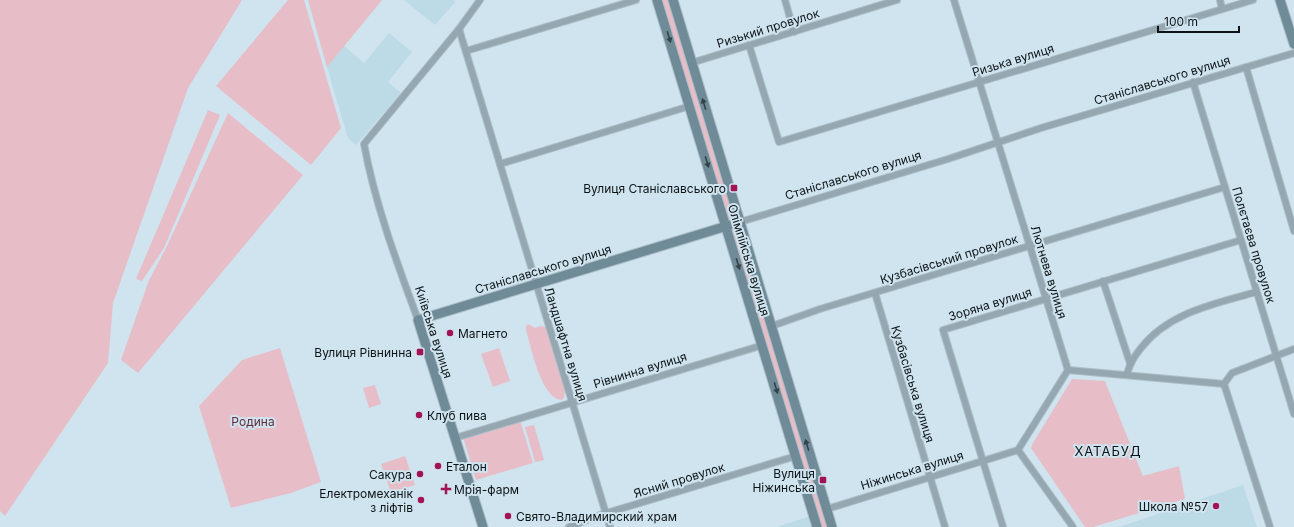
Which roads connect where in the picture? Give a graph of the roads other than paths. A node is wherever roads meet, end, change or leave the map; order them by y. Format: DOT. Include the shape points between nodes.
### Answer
graph roads {
  1 [pos="480,0"];
  2 [pos="636,0"];
  3 [pos="657,0"];
  4 [pos="673,0"];
  5 [pos="785,0"];
  6 [pos="895,0"];
  7 [pos="954,0"];
  8 [pos="1220,0"];
  9 [pos="1253,0"];
  10 [pos="1280,0"];
  11 [pos="1285,0"];
  12 [pos="1222,9"];
  13 [pos="459,29"];
  14 [pos="1294,30"];
  15 [pos="794,32"];
  16 [pos="1294,44"];
  17 [pos="749,45"];
  18 [pos="466,51"];
  19 [pos="1294,53"];
  20 [pos="691,63"];
  21 [pos="1246,67"];
  22 [pos="980,82"];
  23 [pos="1193,82"];
  24 [pos="690,106"];
  25 [pos="998,142"];
  26 [pos="500,164"];
  27 [pos="1225,187"];
  28 [pos="740,222"];
  29 [pos="726,226"];
  30 [pos="1294,231"];
  31 [pos="1241,240"];
  32 [pos="1030,246"];
  33 [pos="1103,282"];
  34 [pos="536,284"];
  35 [pos="1256,292"];
  36 [pos="875,293"];
  37 [pos="1046,299"];
  38 [pos="418,320"];
  39 [pos="772,326"];
  40 [pos="763,345"];
  41 [pos="1294,349"];
  42 [pos="1276,356"];
  43 [pos="1130,363"];
  44 [pos="1068,370"];
  45 [pos="1127,374"];
  46 [pos="1224,384"];
  47 [pos="573,402"];
  48 [pos="1294,414"];
  49 [pos="456,438"];
  50 [pos="1018,450"];
  51 [pos="796,456"];
  52 [pos="983,461"];
  53 [pos="930,477"];
  54 [pos="827,509"];
  55 [pos="606,513"];
  56 [pos="813,513"];
  57 [pos="483,527"];
  58 [pos="569,527"];
  59 [pos="610,527"];
  60 [pos="817,527"];
  61 [pos="832,527"];
  62 [pos="945,527"];
  63 [pos="1003,527"];
  64 [pos="1073,527"];
  65 [pos="1270,527"];
  1 -- 13 [label="street"];
  2 -- 18 [label="street"];
  3 -- 24 [label="main road, Олімпійська вулиця, one-way"];
  4 -- 20 [label="main road, Олімпійська вулиця"];
  5 -- 15 [label="street"];
  6 -- 15 [label="street, Ризький провулок"];
  7 -- 22 [label="street, Лютнева вулиця"];
  8 -- 12 [label="street"];
  9 -- 12 [label="street, Ризька вулиця"];
  10 -- 16 [label="main road"];
  11 -- 14 [label="main road"];
  12 -- 22 [label="street, Ризька вулиця"];
  13 -- 18 [label="street, Ландшафтна вулиця"];
  13 -- 38 [label="street, Київська вулиця" via="364,144 378,198"];
  15 -- 17 [label="street, Ризький провулок"];
  17 -- 20 [label="street, Ризький провулок"];
  17 -- 22 [label="street, Ризька вулиця" via="779,142"];
  18 -- 26 [label="street, Ландшафтна вулиця"];
  19 -- 21 [label="street, Станіславського вулиця"];
  28 -- 20 [label="main road, Олімпійська вулиця, one-way"];
  21 -- 23 [label="street, Станіславського вулиця"];
  21 -- 30 [label="street"];
  22 -- 25 [label="street, Лютнева вулиця"];
  23 -- 25 [label="street, Станіславського вулиця"];
  23 -- 27 [label="street, Полєтаєва провулок"];
  24 -- 26 [label="street"];
  24 -- 29 [label="main road, Олімпійська вулиця, one-way"];
  25 -- 28 [label="street, Станіславського вулиця"];
  25 -- 32 [label="street, Лютнева вулиця"];
  26 -- 34 [label="street, Ландшафтна вулиця"];
  27 -- 31 [label="street, Полєтаєва провулок"];
  27 -- 32 [label="street, Кузбасівський провулок"];
  28 -- 29 [label="main road, Станіславського вулиця"];
  28 -- 39 [label="main road, Олімпійська вулиця"];
  29 -- 34 [label="main road, Станіславського вулиця"];
  29 -- 40 [label="main road, Олімпійська вулиця, one-way"];
  31 -- 33 [label="street, Зоряна вулиця"];
  31 -- 35 [label="street, Полєтаєва провулок"];
  32 -- 36 [label="street, Кузбасівський провулок"];
  32 -- 37 [label="street, Лютнева вулиця"];
  33 -- 37 [label="street, Зоряна вулиця"];
  33 -- 43 [label="street"];
  34 -- 38 [label="main road, Станіславського вулиця"];
  34 -- 47 [label="street, Ландшафтна вулиця"];
  35 -- 42 [label="street, Полєтаєва провулок"];
  35 -- 43 [label="street" via="1184,314 1165,324 1147,340"];
  36 -- 39 [label="street, Кузбасівський провулок"];
  36 -- 53 [label="street, Кузбасівська вулиця"];
  37 -- 44 [label="street, Лютнева вулиця"];
  37 -- 52 [label="street, Зоряна вулиця" via="943,330"];
  38 -- 49 [label="main road, Київська вулиця"];
  54 -- 39 [label="main road, Олімпійська вулиця, one-way"];
  40 -- 47 [label="street, Рівнинна вулиця"];
  40 -- 51 [label="main road, Олімпійська вулиця, one-way"];
  41 -- 42 [label="street"];
  42 -- 46 [label="street" via="1232,372"];
  42 -- 48 [label="street, Полєтаєва провулок"];
  43 -- 45 [label="street"];
  44 -- 45 [label="street"];
  44 -- 50 [label="street"];
  45 -- 46 [label="street"];
  46 -- 65 [label="street"];
  47 -- 49 [label="street, Рівнинна вулиця"];
  47 -- 55 [label="street, Ландшафтна вулиця"];
  49 -- 57 [label="main road, Київська вулиця"];
  50 -- 52 [label="street, Ніжинська вулиця"];
  50 -- 64 [label="street"];
  51 -- 55 [label="street, Ясний провулок"];
  51 -- 56 [label="main road, Олімпійська вулиця"];
  52 -- 53 [label="street, Ніжинська вулиця"];
  52 -- 63 [label="street, Зоряна вулиця"];
  53 -- 54 [label="street, Ніжинська вулиця"];
  53 -- 62 [label="street, Кузбасівська вулиця"];
  54 -- 56 [label="main road, Ніжинська вулиця"];
  54 -- 61 [label="main road, Олімпійська вулиця"];
  55 -- 58 [label="street, Ясний провулок"];
  55 -- 59 [label="street, Ландшафтна вулиця"];
  56 -- 60 [label="main road, Олімпійська вулиця"];
}
